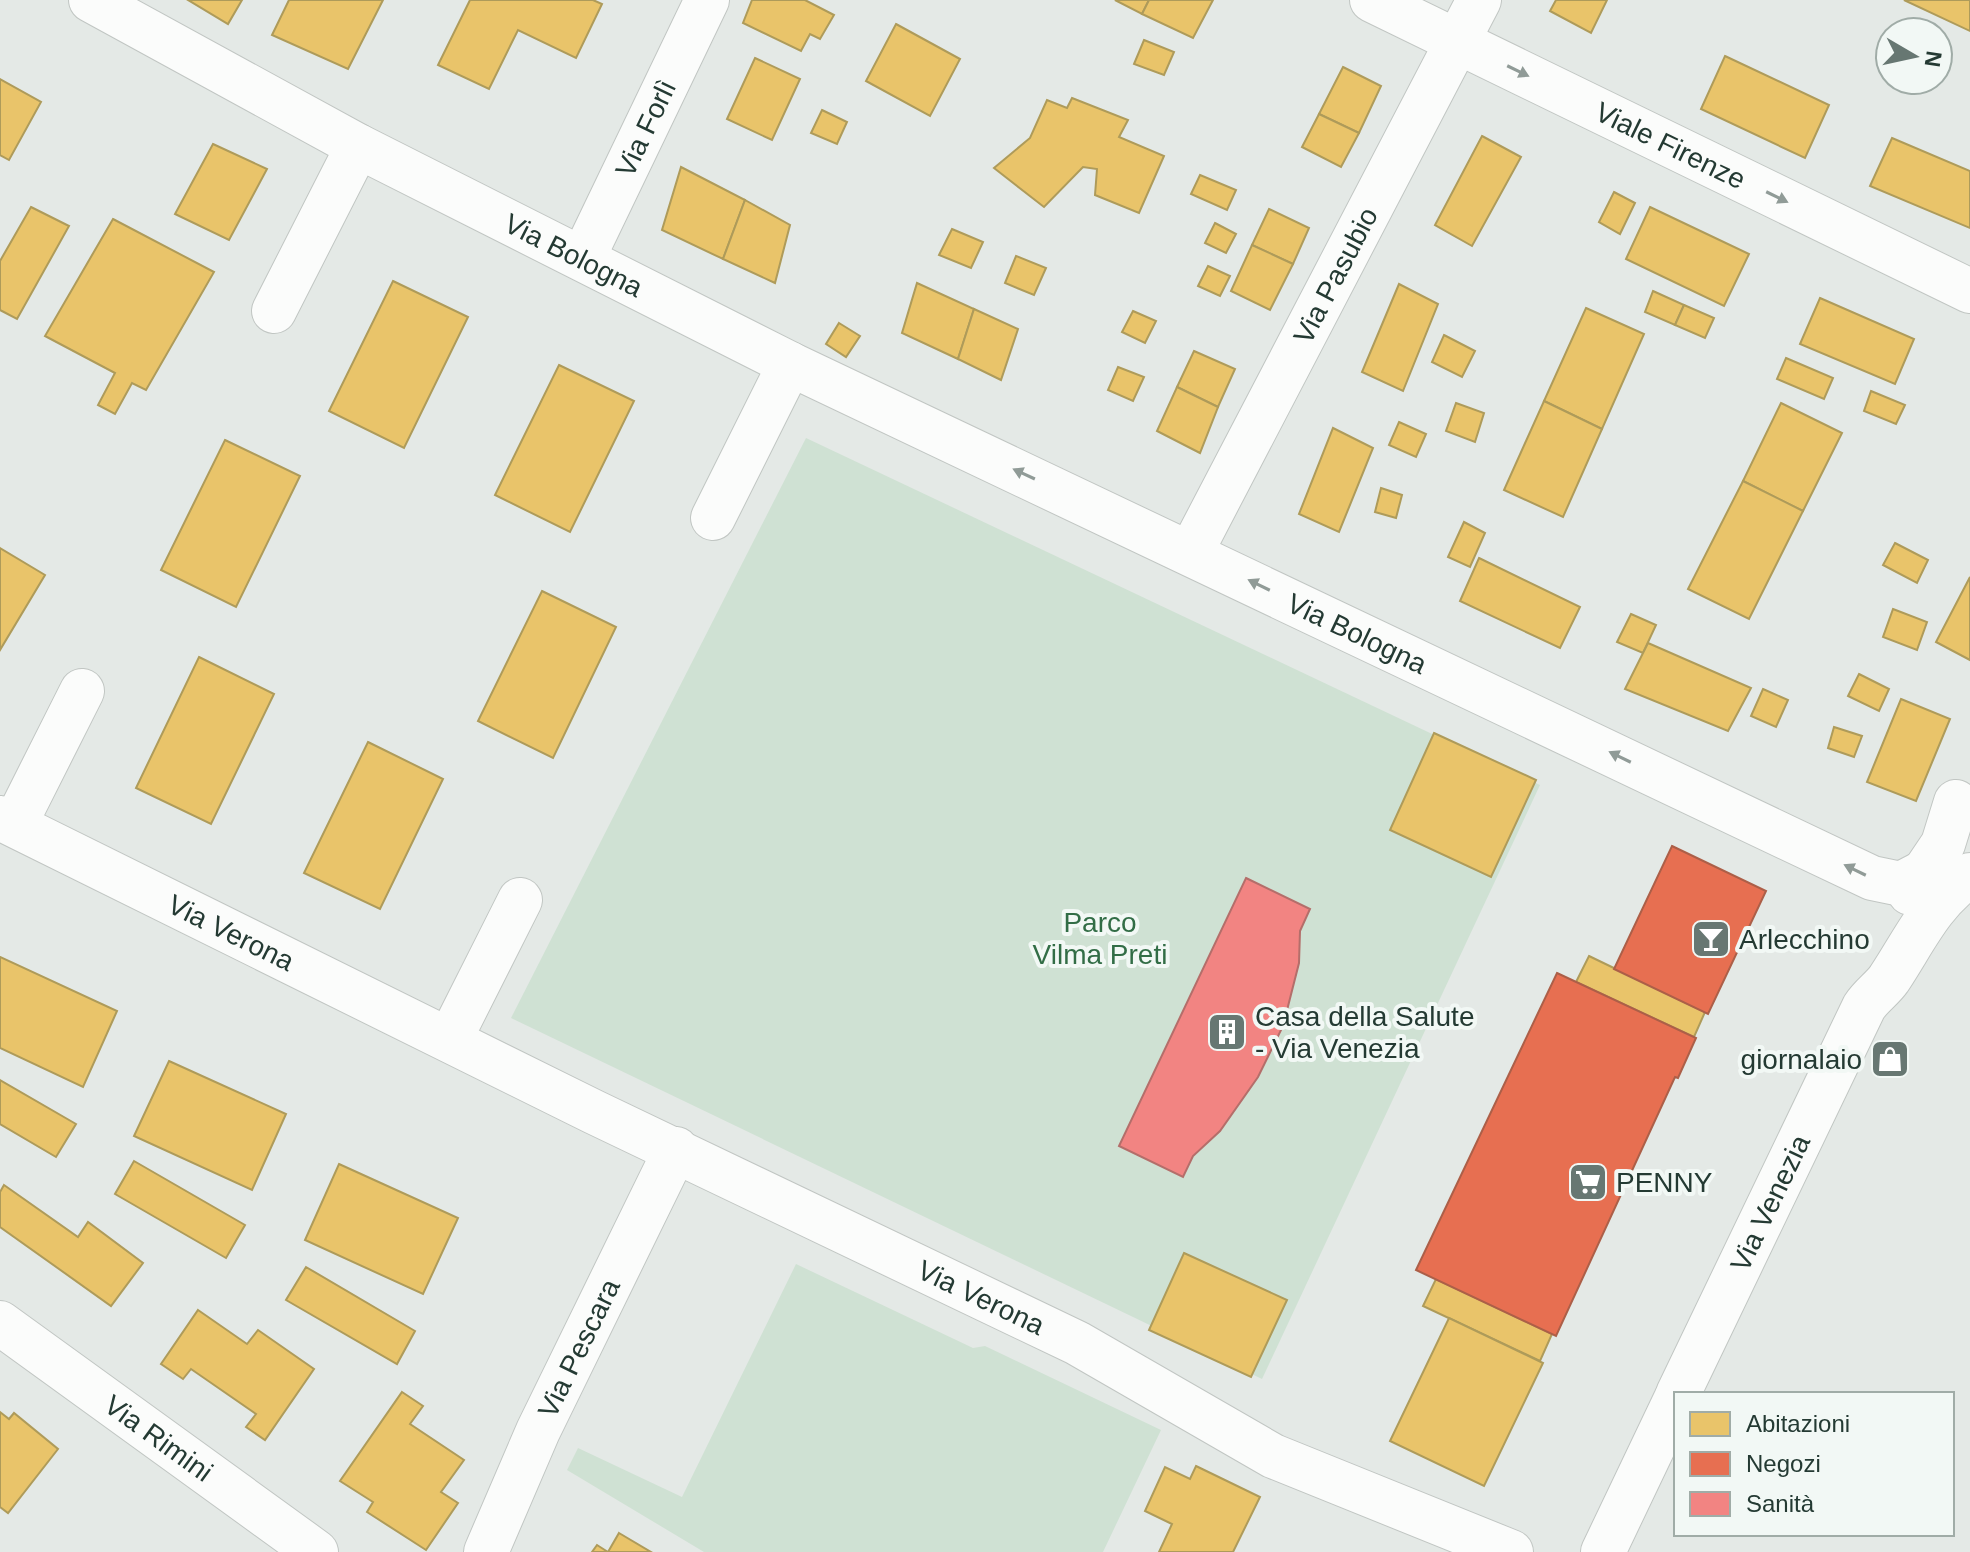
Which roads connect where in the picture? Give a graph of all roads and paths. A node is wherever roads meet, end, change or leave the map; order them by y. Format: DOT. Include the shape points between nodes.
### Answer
graph roads {
  1 [pos="1372,0"];
  2 [pos="1479,0"];
  3 [pos="701,3"];
  4 [pos="109,4"];
  5 [pos="1457,42"];
  6 [pos="358,146"];
  7 [pos="583,258"];
  8 [pos="1970,291"];
  9 [pos="274,311"];
  10 [pos="790,364"];
  11 [pos="713,518"];
  12 [pos="1191,552"];
  13 [pos="82,691"];
  14 [pos="1964,783"];
  15 [pos="7,821"];
  16 [pos="1970,843"];
  17 [pos="1926,871"];
  18 [pos="1970,875"];
  19 [pos="520,900"];
  20 [pos="1860,1013"];
  21 [pos="450,1039"];
  22 [pos="676,1149"];
  23 [pos="0,1323"];
  24 [pos="1679,1392"];
  25 [pos="1674,1402"];
  26 [pos="316,1552"];
  27 [pos="486,1552"];
  28 [pos="1511,1552"];
  29 [pos="1603,1552"];
  1 -- 5 [label="street, Viale Firenze"];
  2 -- 5 [label="street, Via Pasubio"];
  3 -- 7 [label="street, Via Forlì"];
  4 -- 6 [label="street, Via Bologna"];
  5 -- 8 [label="street, Viale Firenze, one-way"];
  5 -- 12 [label="street, Via Pasubio"];
  6 -- 7 [label="street, Via Bologna"];
  6 -- 9 [label="street"];
  7 -- 10 [label="street, Via Bologna"];
  10 -- 11 [label="street"];
  12 -- 10 [label="street, Via Bologna, one-way"];
  17 -- 12 [label="street, Via Bologna, one-way" via="1901,884 1872,878"];
  13 -- 15 [label="street, Via Verona"];
  14 -- 16 [label="street" via="1956,820"];
  14 -- 17 [label="street, Via Venezia" via="1943,844"];
  15 -- 21 [label="street, Via Verona"];
  17 -- 20 [label="street, Via Venezia" via="1874,960"];
  18 -- 20 [label="street, Via Venezia" via="1933,908 1891,977"];
  19 -- 21 [label="street"];
  20 -- 24 [label="street, Via Venezia"];
  21 -- 22 [label="street, Via Verona"];
  22 -- 27 [label="street, Via Pescara" via="538,1431"];
  22 -- 28 [label="street, Via Verona" via="1077,1343 1273,1456"];
  23 -- 26 [label="street, Via Rimini"];
  25 -- 29 [label="street, Via Venezia"];
}
